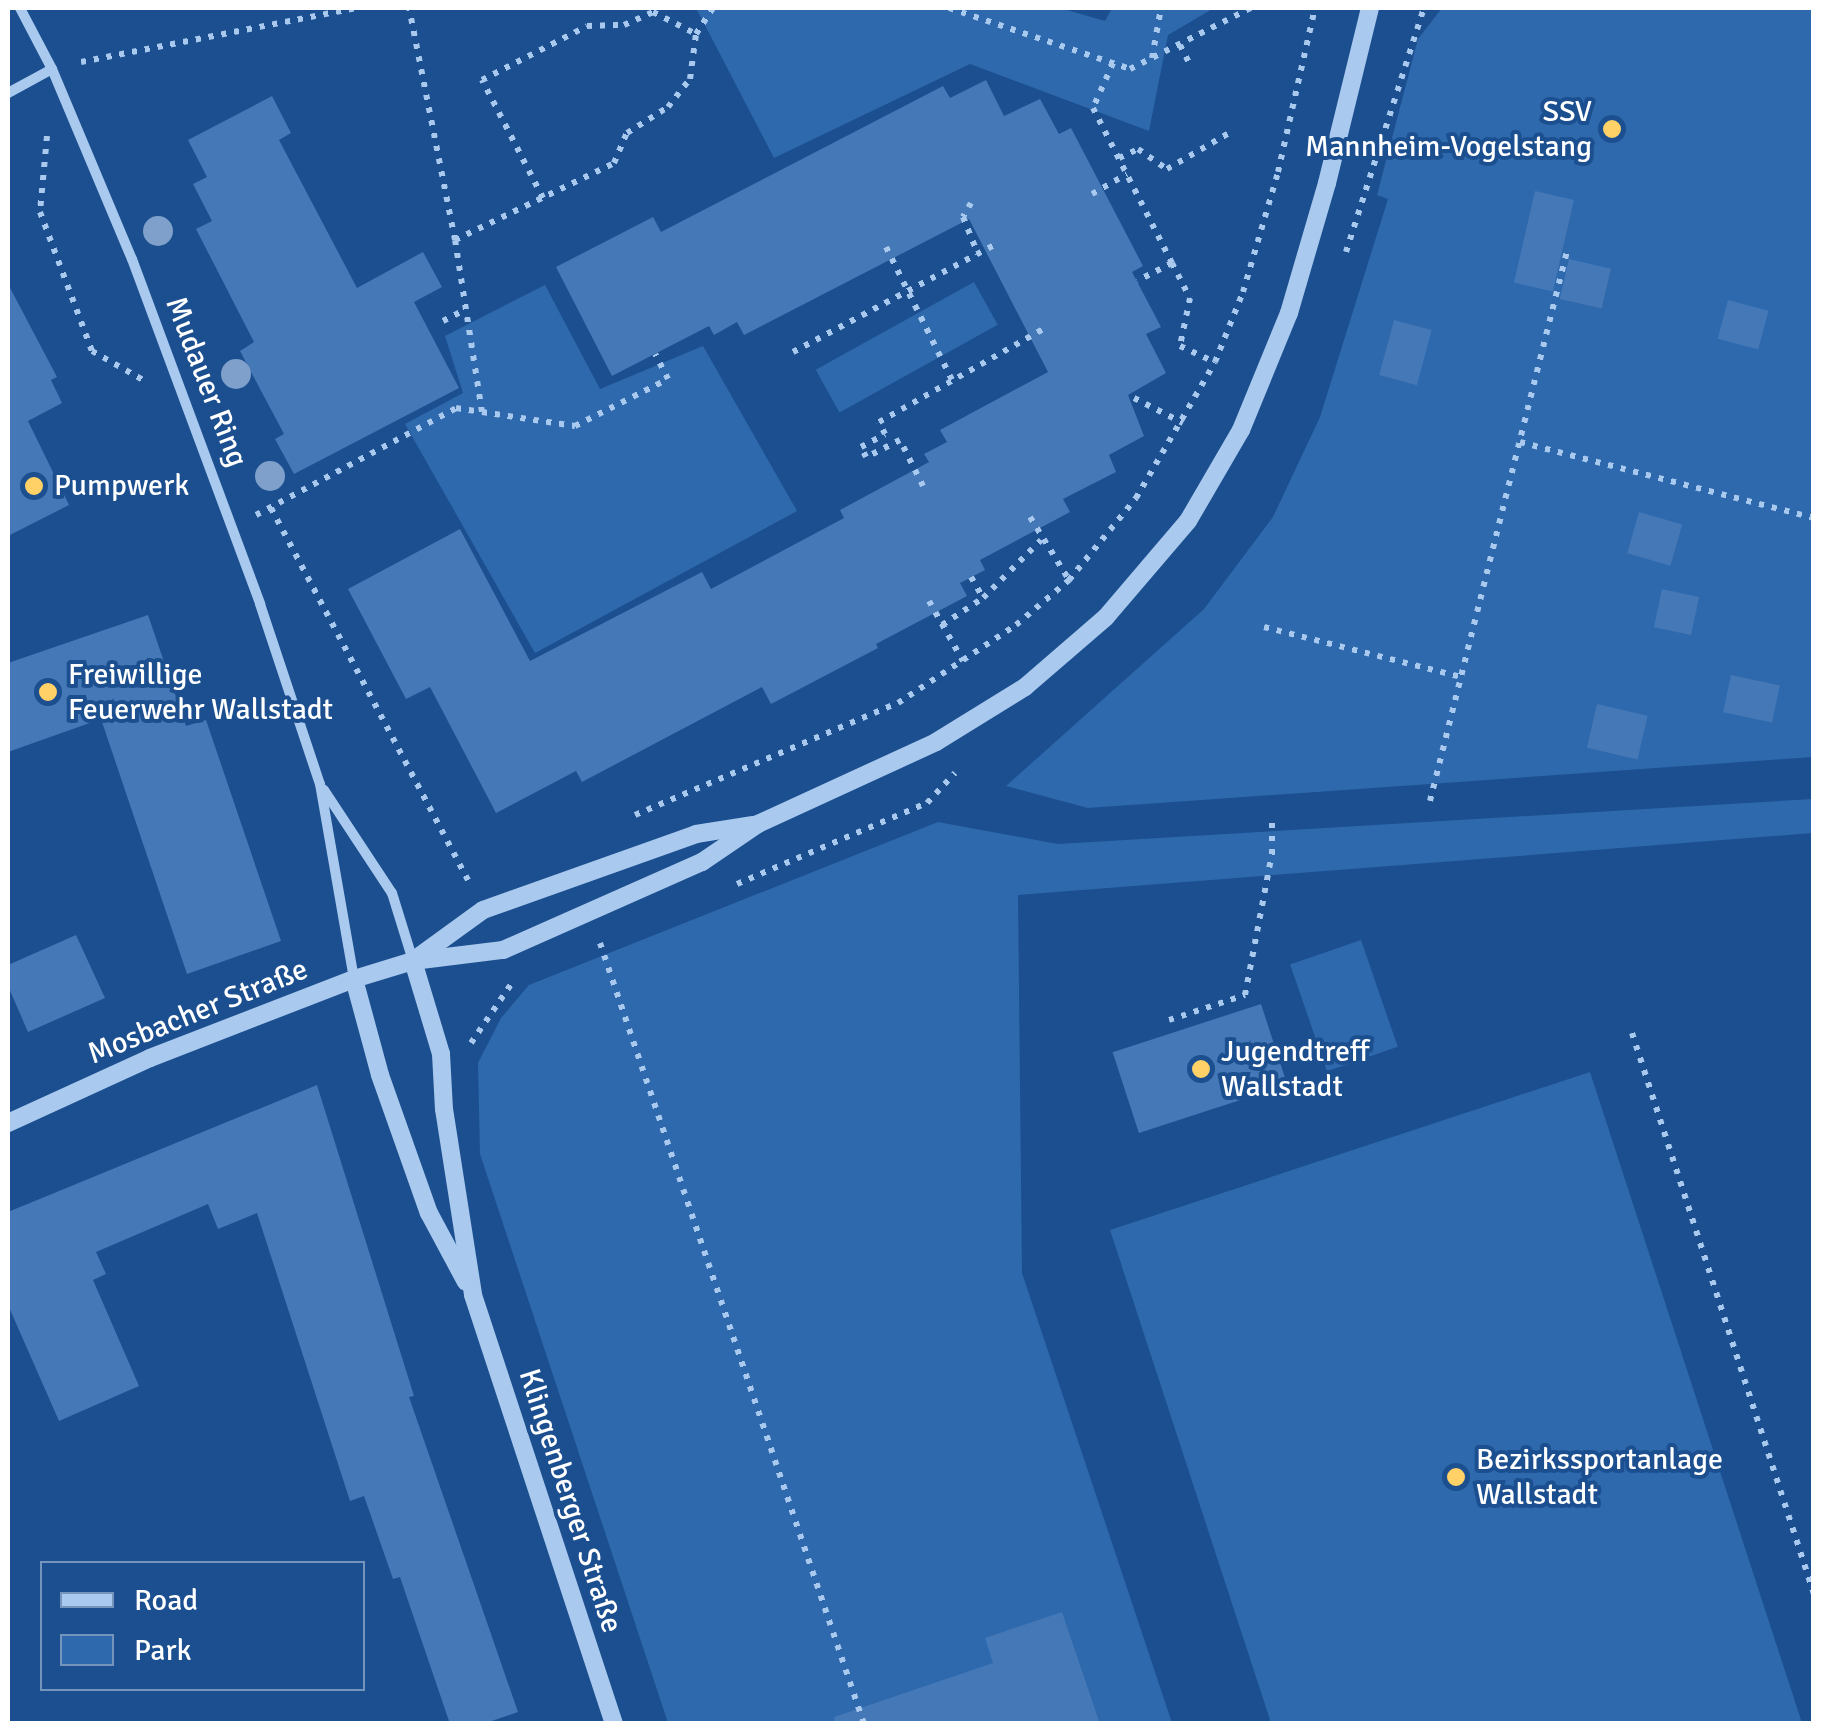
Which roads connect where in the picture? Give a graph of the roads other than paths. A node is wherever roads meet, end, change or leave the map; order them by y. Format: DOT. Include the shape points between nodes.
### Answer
graph roads {
  1 [pos="20,8"];
  2 [pos="1370,8"];
  3 [pos="52,69"];
  4 [pos="8,92"];
  5 [pos="320,784"];
  6 [pos="758,824"];
  7 [pos="413,961"];
  8 [pos="354,979"];
  9 [pos="8,1123"];
  10 [pos="473,1295"];
  11 [pos="614,1724"];
  1 -- 3 [label="street, Mudauer Ring"];
  2 -- 6 [label="street, Mosbacher Straße" via="1289,313 1241,430 1188,521 1106,617 1025,687 936,742"];
  3 -- 4 [label="street"];
  3 -- 5 [label="street, Mudauer Ring" via="190,408"];
  5 -- 7 [label="street, Mudauer Ring" via="392,893"];
  5 -- 8 [label="street, Mudauer Ring"];
  6 -- 7 [label="street, Mosbacher Straße" via="696,834 483,910"];
  6 -- 7 [label="street, Mosbacher Straße" via="702,862 503,950"];
  7 -- 8 [label="street, Mosbacher Straße"];
  7 -- 10 [label="street, Klingenberger Straße" via="441,1054"];
  8 -- 9 [label="street, Mosbacher Straße" via="150,1058"];
  8 -- 10 [label="street, Klingenberger Straße" via="429,1213"];
  10 -- 11 [label="street, Klingenberger Straße"];
}
